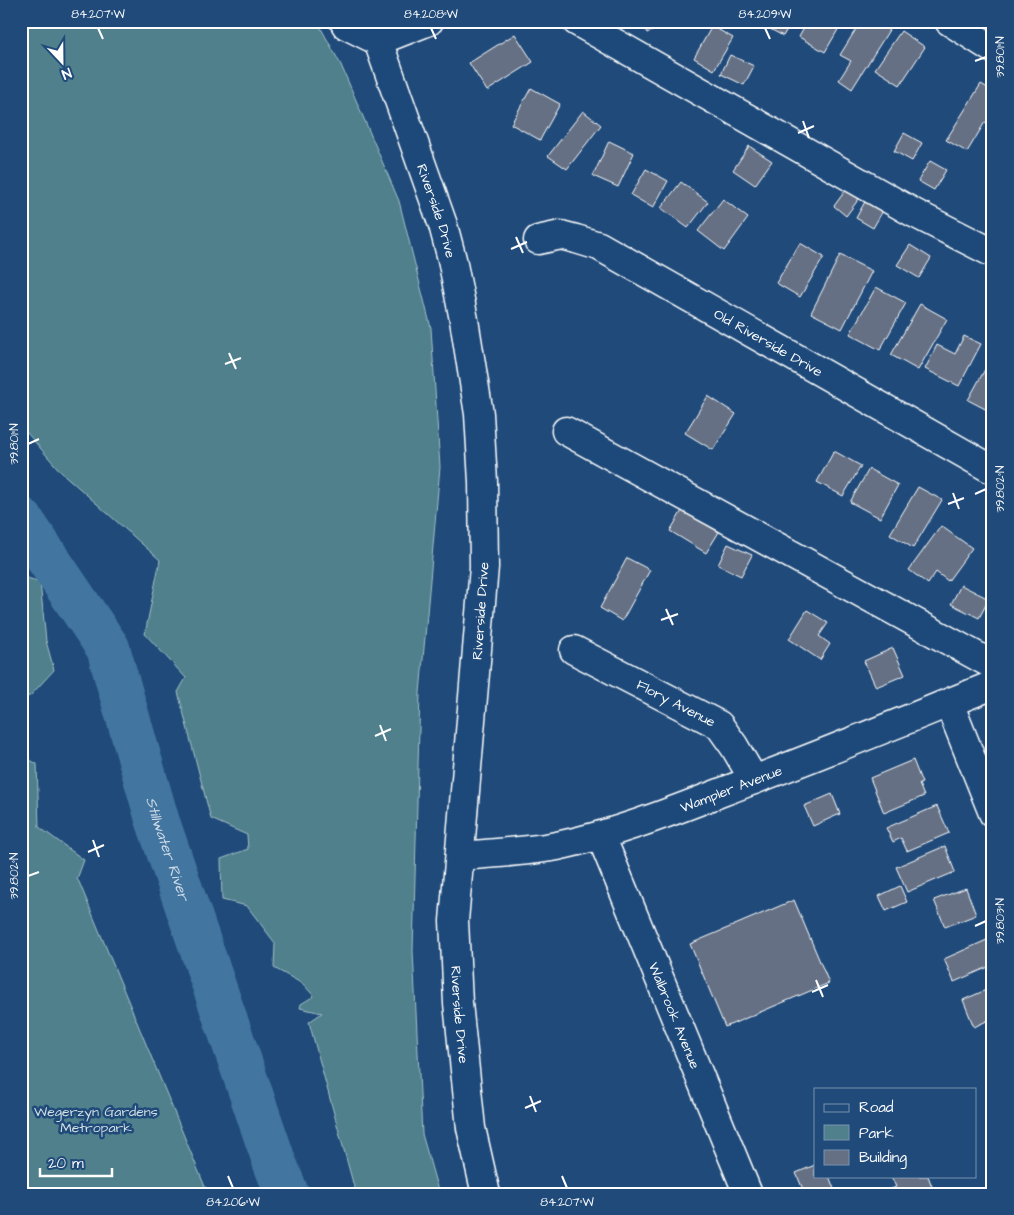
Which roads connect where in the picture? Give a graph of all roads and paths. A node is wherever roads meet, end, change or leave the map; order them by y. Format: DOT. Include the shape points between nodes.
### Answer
graph roads {
  1 [pos="344,21"];
  2 [pos="429,21"];
  3 [pos="576,21"];
  4 [pos="950,21"];
  5 [pos="380,31"];
  6 [pos="993,48"];
  7 [pos="538,240"];
  8 [pos="993,253"];
  9 [pos="566,430"];
  10 [pos="993,470"];
  11 [pos="574,650"];
  12 [pos="993,665"];
  13 [pos="993,686"];
  14 [pos="949,703"];
  15 [pos="754,780"];
  16 [pos="993,813"];
  17 [pos="600,836"];
  18 [pos="460,856"];
  19 [pos="486,1194"];
  20 [pos="748,1194"];
  1 -- 5 [label="street" via="346,25"];
  2 -- 5 [label="street"];
  3 -- 8 [label="street" via="914,213"];
  4 -- 6 [label="street"];
  5 -- 18 [label="street, Riverside Drive" via="452,259 479,414 484,567"];
  7 -- 10 [label="street, Old Riverside Drive" via="561,235 599,246"];
  9 -- 12 [label="street"];
  11 -- 15 [label="street, Flory Avenue" via="719,725"];
  13 -- 14 [label="street, Wampler Avenue"];
  14 -- 15 [label="street, Wampler Avenue"];
  14 -- 16 [label="street"];
  15 -- 17 [label="street, Wampler Avenue"];
  17 -- 18 [label="street, Wampler Avenue" via="523,851"];
  17 -- 20 [label="street, Walbrook Avenue"];
  18 -- 19 [label="street, Riverside Drive" via="454,921 458,1003 471,1128"];
}
